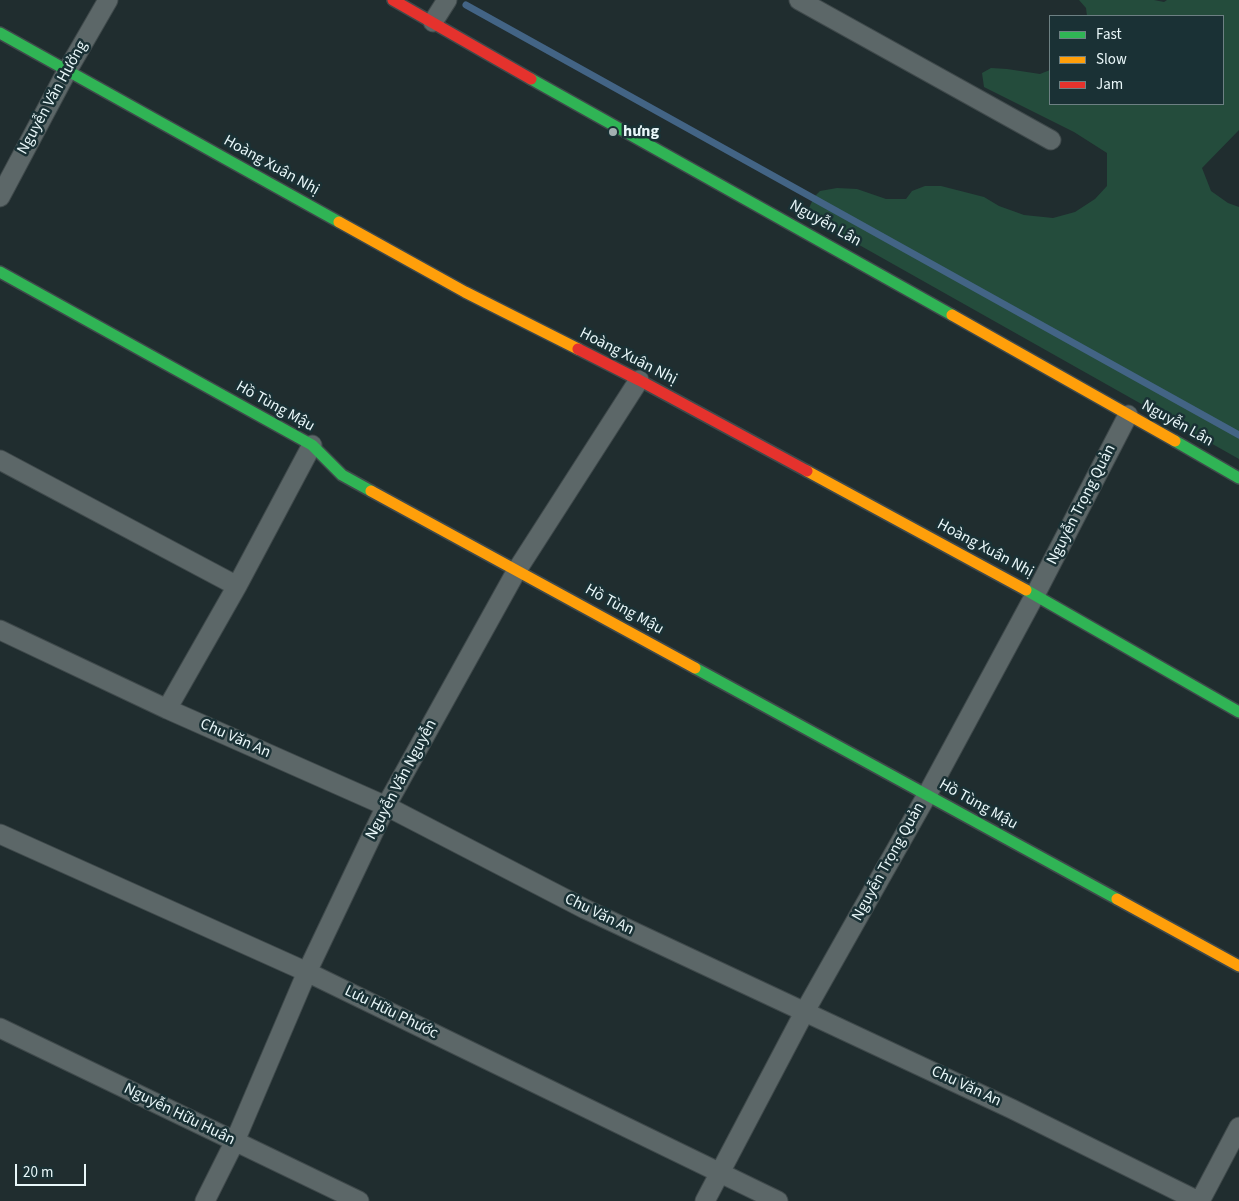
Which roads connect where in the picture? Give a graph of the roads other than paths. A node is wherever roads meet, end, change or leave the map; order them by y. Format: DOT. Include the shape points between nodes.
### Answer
graph roads {
  1 [pos="108,0"];
  2 [pos="393,0"];
  3 [pos="447,0"];
  4 [pos="799,0"];
  5 [pos="434,22"];
  6 [pos="0,33"];
  7 [pos="67,71"];
  8 [pos="1051,140"];
  9 [pos="0,197"];
  10 [pos="0,272"];
  11 [pos="640,380"];
  12 [pos="1128,415"];
  13 [pos="312,445"];
  14 [pos="0,460"];
  15 [pos="1239,478"];
  16 [pos="516,570"];
  17 [pos="237,586"];
  18 [pos="1035,595"];
  19 [pos="0,630"];
  20 [pos="167,709"];
  21 [pos="1239,712"];
  22 [pos="927,795"];
  23 [pos="386,806"];
  24 [pos="0,834"];
  25 [pos="1239,966"];
  26 [pos="307,972"];
  27 [pos="805,1011"];
  28 [pos="0,1028"];
  29 [pos="1239,1127"];
  30 [pos="234,1141"];
  31 [pos="719,1174"];
  32 [pos="205,1201"];
  33 [pos="359,1201"];
  34 [pos="705,1201"];
  35 [pos="778,1201"];
  36 [pos="1199,1201"];
  1 -- 7 [label="street, Nguyễn Văn Hưởng"];
  2 -- 5 [label="street, Nguyễn Lân"];
  3 -- 5 [label="street"];
  4 -- 8 [label="street"];
  5 -- 12 [label="street, Nguyễn Lân"];
  6 -- 7 [label="street, Hoàng Xuân Nhị"];
  7 -- 9 [label="street, Nguyễn Văn Hưởng"];
  7 -- 11 [label="street, Hoàng Xuân Nhị" via="465,292"];
  10 -- 13 [label="street, Hồ Tùng Mậu"];
  11 -- 16 [label="street, Nguyễn Văn Nguyễn"];
  11 -- 18 [label="street, Hoàng Xuân Nhị"];
  12 -- 15 [label="street, Nguyễn Lân"];
  12 -- 18 [label="street, Nguyễn Trọng Quản"];
  13 -- 16 [label="street, Hồ Tùng Mậu" via="342,474"];
  13 -- 17 [label="street"];
  14 -- 17 [label="street"];
  16 -- 22 [label="street, Hồ Tùng Mậu"];
  16 -- 23 [label="street, Nguyễn Văn Nguyễn"];
  17 -- 20 [label="street"];
  18 -- 21 [label="street, Hoàng Xuân Nhị"];
  18 -- 22 [label="street, Nguyễn Trọng Quản"];
  19 -- 20 [label="street, Chu Văn An"];
  20 -- 23 [label="street, Chu Văn An"];
  22 -- 25 [label="street, Hồ Tùng Mậu"];
  22 -- 27 [label="street, Nguyễn Trọng Quản"];
  23 -- 26 [label="street, Nguyễn Văn Nguyễn"];
  23 -- 27 [label="street, Chu Văn An" via="585,909"];
  24 -- 26 [label="street, Lưu Hữu Phước"];
  26 -- 30 [label="street, Nguyễn Văn Nguyễn"];
  26 -- 31 [label="street, Lưu Hữu Phước"];
  27 -- 31 [label="street, Nguyễn Trọng Quản"];
  27 -- 36 [label="street, Chu Văn An"];
  28 -- 30 [label="street, Nguyễn Hữu Huân"];
  29 -- 36 [label="street"];
  30 -- 32 [label="street, Nguyễn Văn Nguyễn"];
  30 -- 33 [label="street, Nguyễn Hữu Huân"];
  31 -- 34 [label="street, Nguyễn Trọng Quản"];
  31 -- 35 [label="street, Lưu Hữu Phước"];
}
